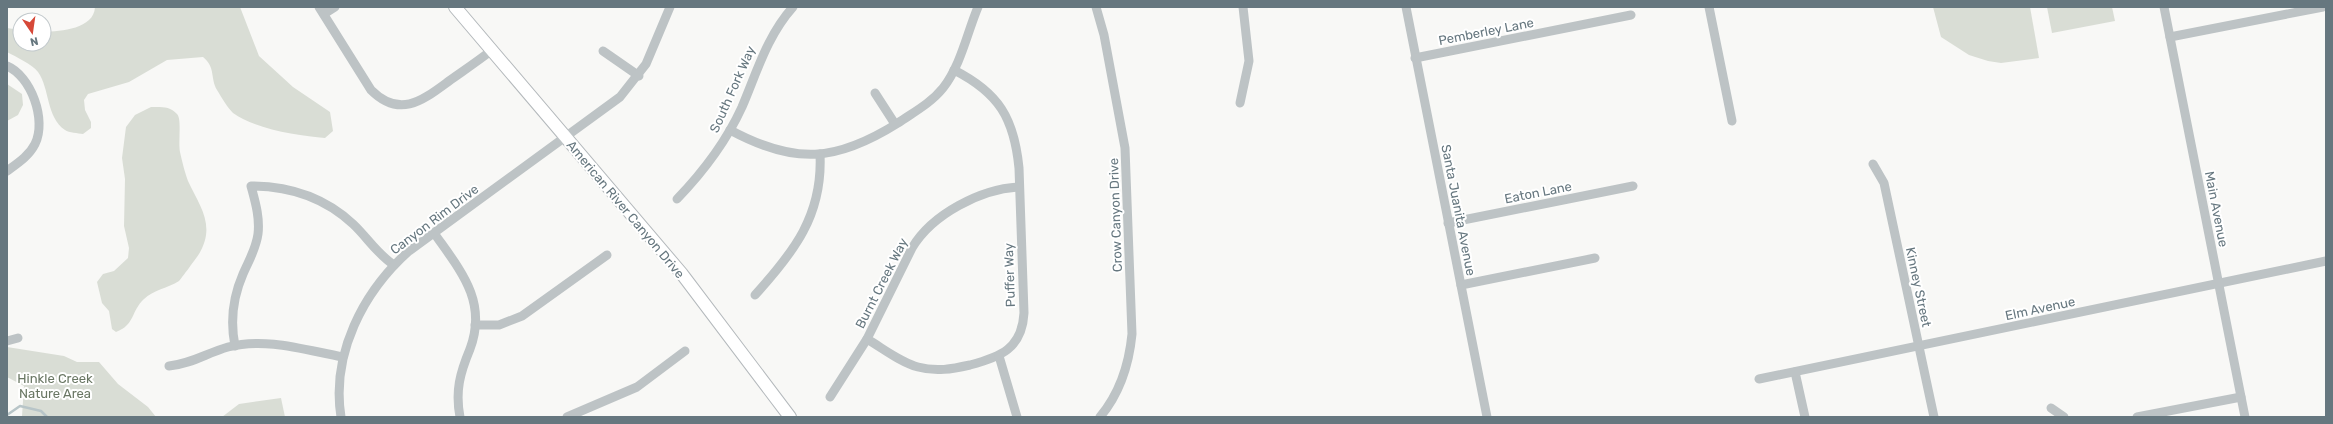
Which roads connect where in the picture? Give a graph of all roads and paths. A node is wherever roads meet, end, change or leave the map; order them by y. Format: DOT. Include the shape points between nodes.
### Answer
graph roads {
  1 [pos="335,7"];
  2 [pos="455,7"];
  3 [pos="670,7"];
  4 [pos="792,7"];
  5 [pos="978,7"];
  6 [pos="1096,7"];
  7 [pos="1243,7"];
  8 [pos="1406,7"];
  9 [pos="1709,7"];
  10 [pos="2164,7"];
  11 [pos="2323,7"];
  12 [pos="322,11"];
  13 [pos="1631,15"];
  14 [pos="2170,37"];
  15 [pos="492,50"];
  16 [pos="603,51"];
  17 [pos="1416,58"];
  18 [pos="7,66"];
  19 [pos="954,70"];
  20 [pos="638,76"];
  21 [pos="875,93"];
  22 [pos="1240,104"];
  23 [pos="1732,121"];
  24 [pos="895,124"];
  25 [pos="730,130"];
  26 [pos="567,138"];
  27 [pos="820,154"];
  28 [pos="1873,164"];
  29 [pos="7,171"];
  30 [pos="1633,186"];
  31 [pos="1019,187"];
  32 [pos="677,198"];
  33 [pos="1448,223"];
  34 [pos="434,233"];
  35 [pos="607,255"];
  36 [pos="1595,258"];
  37 [pos="2326,261"];
  38 [pos="394,265"];
  39 [pos="2219,284"];
  40 [pos="1460,285"];
  41 [pos="755,295"];
  42 [pos="475,326"];
  43 [pos="18,338"];
  44 [pos="867,339"];
  45 [pos="7,341"];
  46 [pos="235,346"];
  47 [pos="1918,347"];
  48 [pos="685,351"];
  49 [pos="998,356"];
  50 [pos="343,358"];
  51 [pos="169,366"];
  52 [pos="1795,372"];
  53 [pos="1759,379"];
  54 [pos="830,397"];
  55 [pos="2241,397"];
  56 [pos="2051,408"];
  57 [pos="341,417"];
  58 [pos="460,417"];
  59 [pos="567,417"];
  60 [pos="790,417"];
  61 [pos="1017,417"];
  62 [pos="1100,417"];
  63 [pos="1487,417"];
  64 [pos="1805,417"];
  65 [pos="1934,417"];
  66 [pos="2064,417"];
  67 [pos="2137,417"];
  68 [pos="2245,417"];
  1 -- 12 [label="street"];
  2 -- 15 [label="main road, American River Canyon Drive"];
  3 -- 20 [label="street" via="653,50"];
  4 -- 25 [label="street, South Fork Way" via="766,47"];
  5 -- 19 [label="street"];
  6 -- 62 [label="street, Crow Canyon Drive" via="1125,148 1132,334 1125,375"];
  7 -- 22 [label="street" via="1249,61"];
  8 -- 17 [label="street, Santa Juanita Avenue"];
  9 -- 23 [label="street"];
  10 -- 14 [label="street, Main Avenue"];
  11 -- 14 [label="street"];
  12 -- 15 [label="street" via="371,90 381,99 393,104 406,105 424,99"];
  13 -- 17 [label="street, Pemberley Lane"];
  14 -- 39 [label="street, Main Avenue"];
  15 -- 26 [label="main road, American River Canyon Drive"];
  16 -- 20 [label="street"];
  17 -- 33 [label="street, Santa Juanita Avenue"];
  18 -- 29 [label="street" via="26,80 32,93 39,126 31,152"];
  19 -- 24 [label="street" via="934,97"];
  19 -- 31 [label="street, Puffer Way" via="981,85 1002,109 1015,145"];
  20 -- 26 [label="street" via="609,108"];
  21 -- 24 [label="street"];
  24 -- 27 [label="street" via="860,144"];
  25 -- 27 [label="street" via="751,142 777,151 804,155"];
  25 -- 32 [label="street, South Fork Way" via="710,162"];
  26 -- 34 [label="street, Canyon Rim Drive"];
  26 -- 60 [label="main road, American River Canyon Drive" via="682,274"];
  27 -- 41 [label="street" via="820,182 811,215 792,252"];
  28 -- 47 [label="street, Kinney Street" via="1884,183"];
  30 -- 33 [label="street, Eaton Lane"];
  31 -- 44 [label="street, Burnt Creek Way" via="987,191 927,229 912,248"];
  31 -- 49 [label="street, Puffer Way" via="1023,320 1017,338 1009,349"];
  33 -- 40 [label="street, Santa Juanita Avenue"];
  34 -- 38 [label="street, Canyon Rim Drive"];
  34 -- 42 [label="street" via="466,280 474,302"];
  35 -- 42 [label="street" via="522,316 499,325"];
  36 -- 40 [label="street"];
  37 -- 39 [label="street, Elm Avenue"];
  38 -- 46 [label="street" via="376,251 352,223 326,204 311,196 283,188 251,186 258,217 258,234 254,251 235,297 232,325"];
  38 -- 50 [label="street, Canyon Rim Drive" via="380,280 358,314"];
  39 -- 47 [label="street, Elm Avenue"];
  39 -- 55 [label="street, Main Avenue"];
  40 -- 63 [label="street, Santa Juanita Avenue"];
  42 -- 58 [label="street" via="472,343 458,382"];
  43 -- 45 [label="street"];
  44 -- 49 [label="street, Puffer Way" via="905,362 927,369 952,369"];
  44 -- 54 [label="street, Burnt Creek Way"];
  46 -- 50 [label="street" via="255,343 280,344"];
  46 -- 51 [label="street" via="186,364"];
  47 -- 52 [label="street, Elm Avenue"];
  47 -- 65 [label="street, Kinney Street"];
  48 -- 59 [label="street" via="637,387"];
  49 -- 61 [label="street"];
  50 -- 57 [label="street, Canyon Rim Drive" via="339,394"];
  52 -- 53 [label="street, Elm Avenue"];
  52 -- 64 [label="street"];
  55 -- 67 [label="street"];
  55 -- 68 [label="street, Main Avenue"];
  56 -- 66 [label="street"];
}
